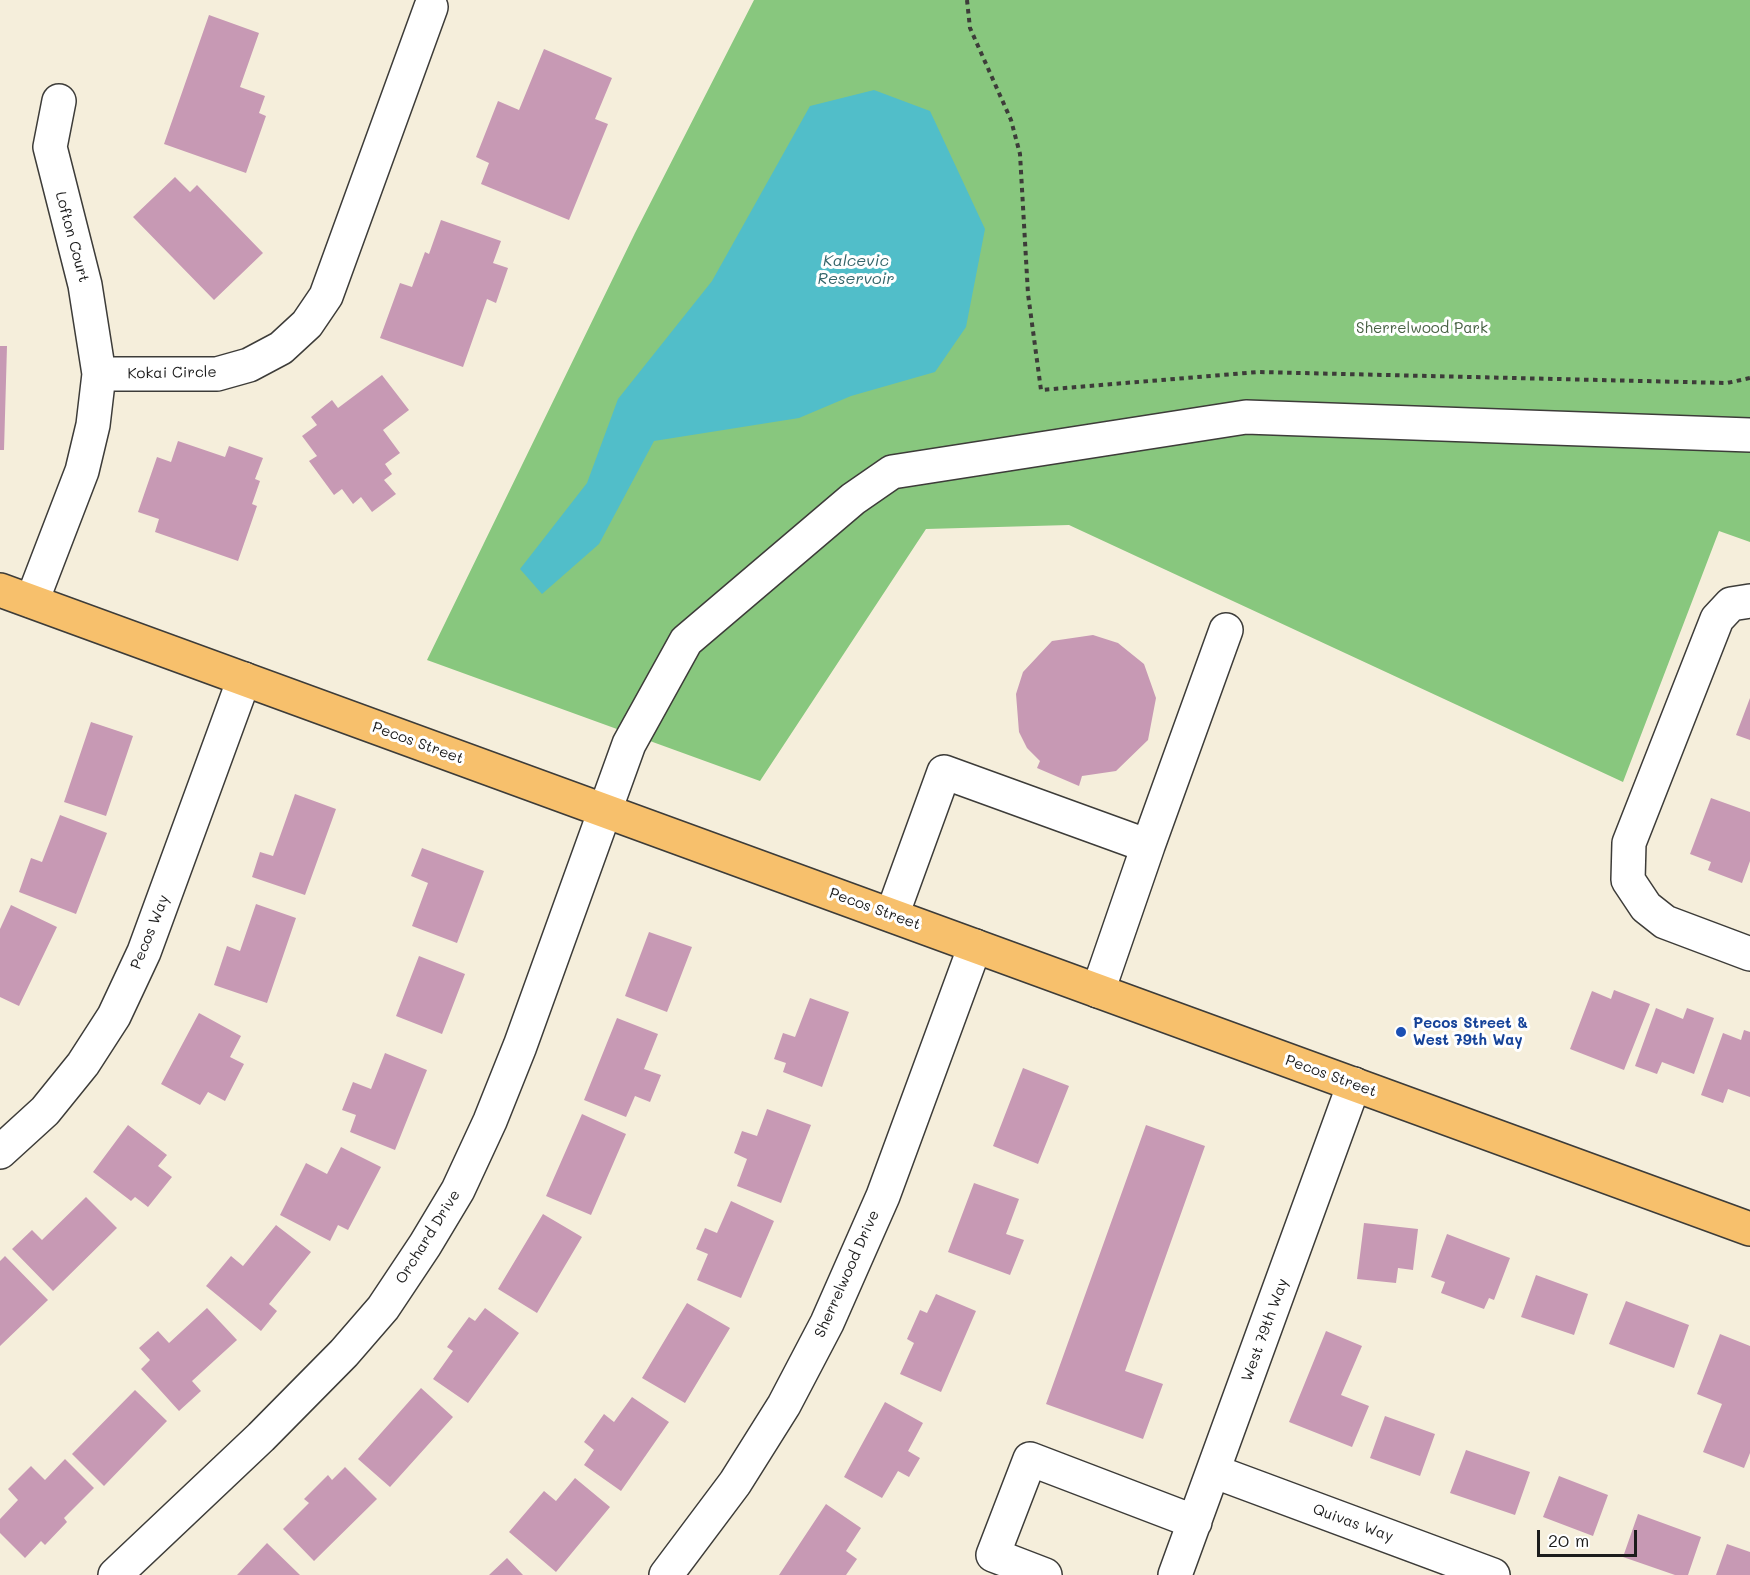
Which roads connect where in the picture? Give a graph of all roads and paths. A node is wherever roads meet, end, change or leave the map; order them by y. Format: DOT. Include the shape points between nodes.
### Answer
graph roads {
  1 [pos="967,0"];
  2 [pos="431,7"];
  3 [pos="59,101"];
  4 [pos="99,374"];
  5 [pos="1750,378"];
  6 [pos="1750,435"];
  7 [pos="0,590"];
  8 [pos="1750,601"];
  9 [pos="32,602"];
  10 [pos="1226,630"];
  11 [pos="244,679"];
  12 [pos="605,811"];
  13 [pos="1148,846"];
  14 [pos="892,915"];
  15 [pos="975,946"];
  16 [pos="1750,954"];
  17 [pos="1098,991"];
  18 [pos="1354,1084"];
  19 [pos="0,1152"];
  20 [pos="1750,1229"];
  21 [pos="1213,1471"];
  22 [pos="1195,1522"];
  23 [pos="115,1575"];
  24 [pos="666,1575"];
  25 [pos="1045,1575"];
  26 [pos="1175,1575"];
  27 [pos="1493,1575"];
  1 -- 5 [label="path" via="970,28 1011,120 1020,154 1028,294 1041,390 1258,372 1727,383"];
  2 -- 4 [label="street, Kokai Circle" via="326,296 307,324 281,348 249,365 217,375"];
  3 -- 4 [label="street, Lofton Court" via="50,147 85,285"];
  4 -- 9 [label="street" via="82,471"];
  6 -- 12 [label="street, Orchard Drive" via="1246,417 892,472 853,499 686,642 629,744"];
  7 -- 9 [label="main road, Pecos Street"];
  8 -- 16 [label="street" via="1731,604 1717,619 1629,843 1628,880 1646,907 1665,922"];
  9 -- 11 [label="main road, Pecos Street"];
  10 -- 13 [label="street"];
  11 -- 12 [label="main road, Pecos Street"];
  11 -- 19 [label="street, Pecos Way" via="144,952 114,1016 83,1064 45,1111"];
  12 -- 14 [label="main road, Pecos Street"];
  12 -- 23 [label="street, Orchard Drive" via="490,1122 458,1190 425,1245 383,1308 344,1353"];
  13 -- 14 [label="street" via="944,772"];
  13 -- 17 [label="street"];
  14 -- 15 [label="main road, Pecos Street"];
  15 -- 17 [label="main road, Pecos Street"];
  15 -- 24 [label="street, Sherrelwood Drive" via="883,1196 826,1323 784,1405 735,1483"];
  17 -- 18 [label="main road, Pecos Street"];
  18 -- 20 [label="main road, Pecos Street"];
  18 -- 21 [label="street, West 79th Way"];
  21 -- 22 [label="street, West 79th Way"];
  21 -- 27 [label="street, Quivas Way"];
  22 -- 25 [label="street" via="1030,1459 993,1555"];
  22 -- 26 [label="street, West 79th Way"];
}
